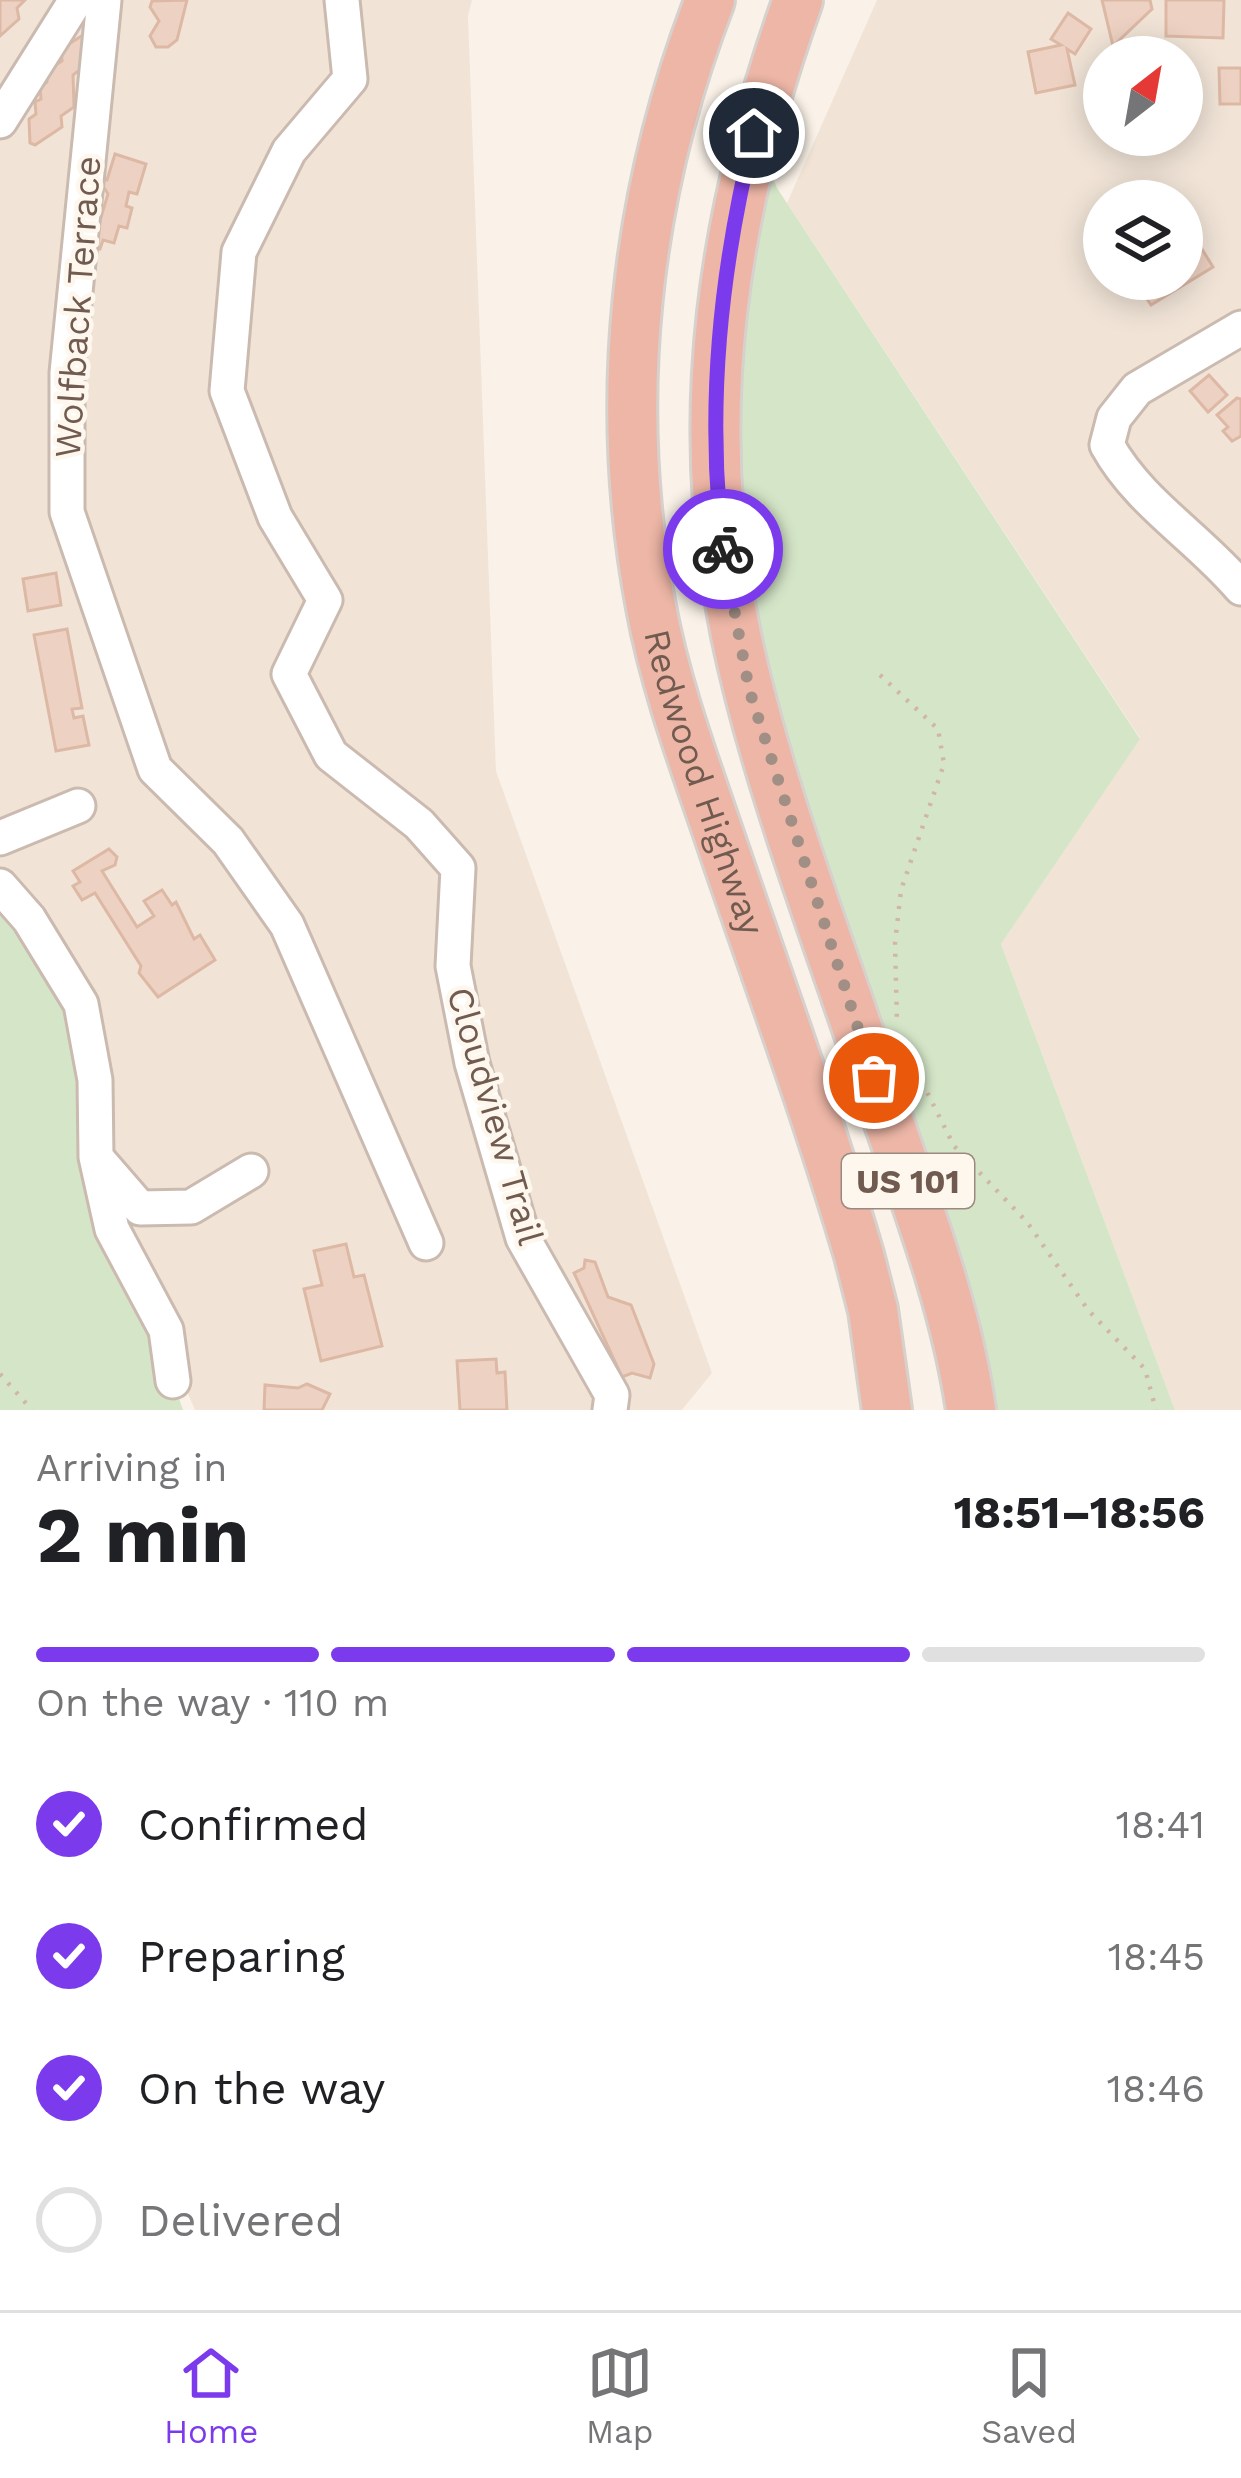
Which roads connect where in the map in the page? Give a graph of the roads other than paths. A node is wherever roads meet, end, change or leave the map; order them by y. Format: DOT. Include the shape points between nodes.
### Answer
graph roads {
  1 [pos="76,0"];
  2 [pos="104,0"];
  3 [pos="342,0"];
  4 [pos="710,0"];
  5 [pos="798,0"];
  6 [pos="832,0"];
  7 [pos="0,121"];
  8 [pos="754,133"];
  9 [pos="1241,328"];
  10 [pos="1241,588"];
  11 [pos="78,806"];
  12 [pos="0,838"];
  13 [pos="0,886"];
  14 [pos="96,1157"];
  15 [pos="251,1171"];
  16 [pos="426,1243"];
  17 [pos="173,1381"];
  18 [pos="610,1410"];
  19 [pos="887,1410"];
  20 [pos="971,1410"];
  1 -- 7 [label="street"];
  2 -- 16 [label="street, Wolfback Terrace" via="67,373 67,512 155,769 228,841 287,925"];
  3 -- 18 [label="street, Cloudview Trail" via="350,79 289,151 239,252 226,391 275,517 325,600 289,674 331,755 419,824 458,868 453,966 472,1063 523,1238 612,1395"];
  4 -- 19 [label="highway, Redwood Highway / US 101" via="658,165 639,276 632,425 642,556 687,739 859,1255"];
  5 -- 8 [label="highway, Redwood Highway / US 101"];
  6 -- 8 [label="highway"];
  8 -- 20 [label="highway, Redwood Highway / US 101" via="729,243 716,355 716,467 733,616 776,779 944,1293"];
  9 -- 10 [label="street" via="1137,389 1114,418 1106,445 1123,474"];
  11 -- 12 [label="street"];
  13 -- 14 [label="street" via="81,1004 95,1080"];
  14 -- 15 [label="street" via="140,1208 191,1207"];
  14 -- 17 [label="street" via="112,1229 166,1330"];
}
